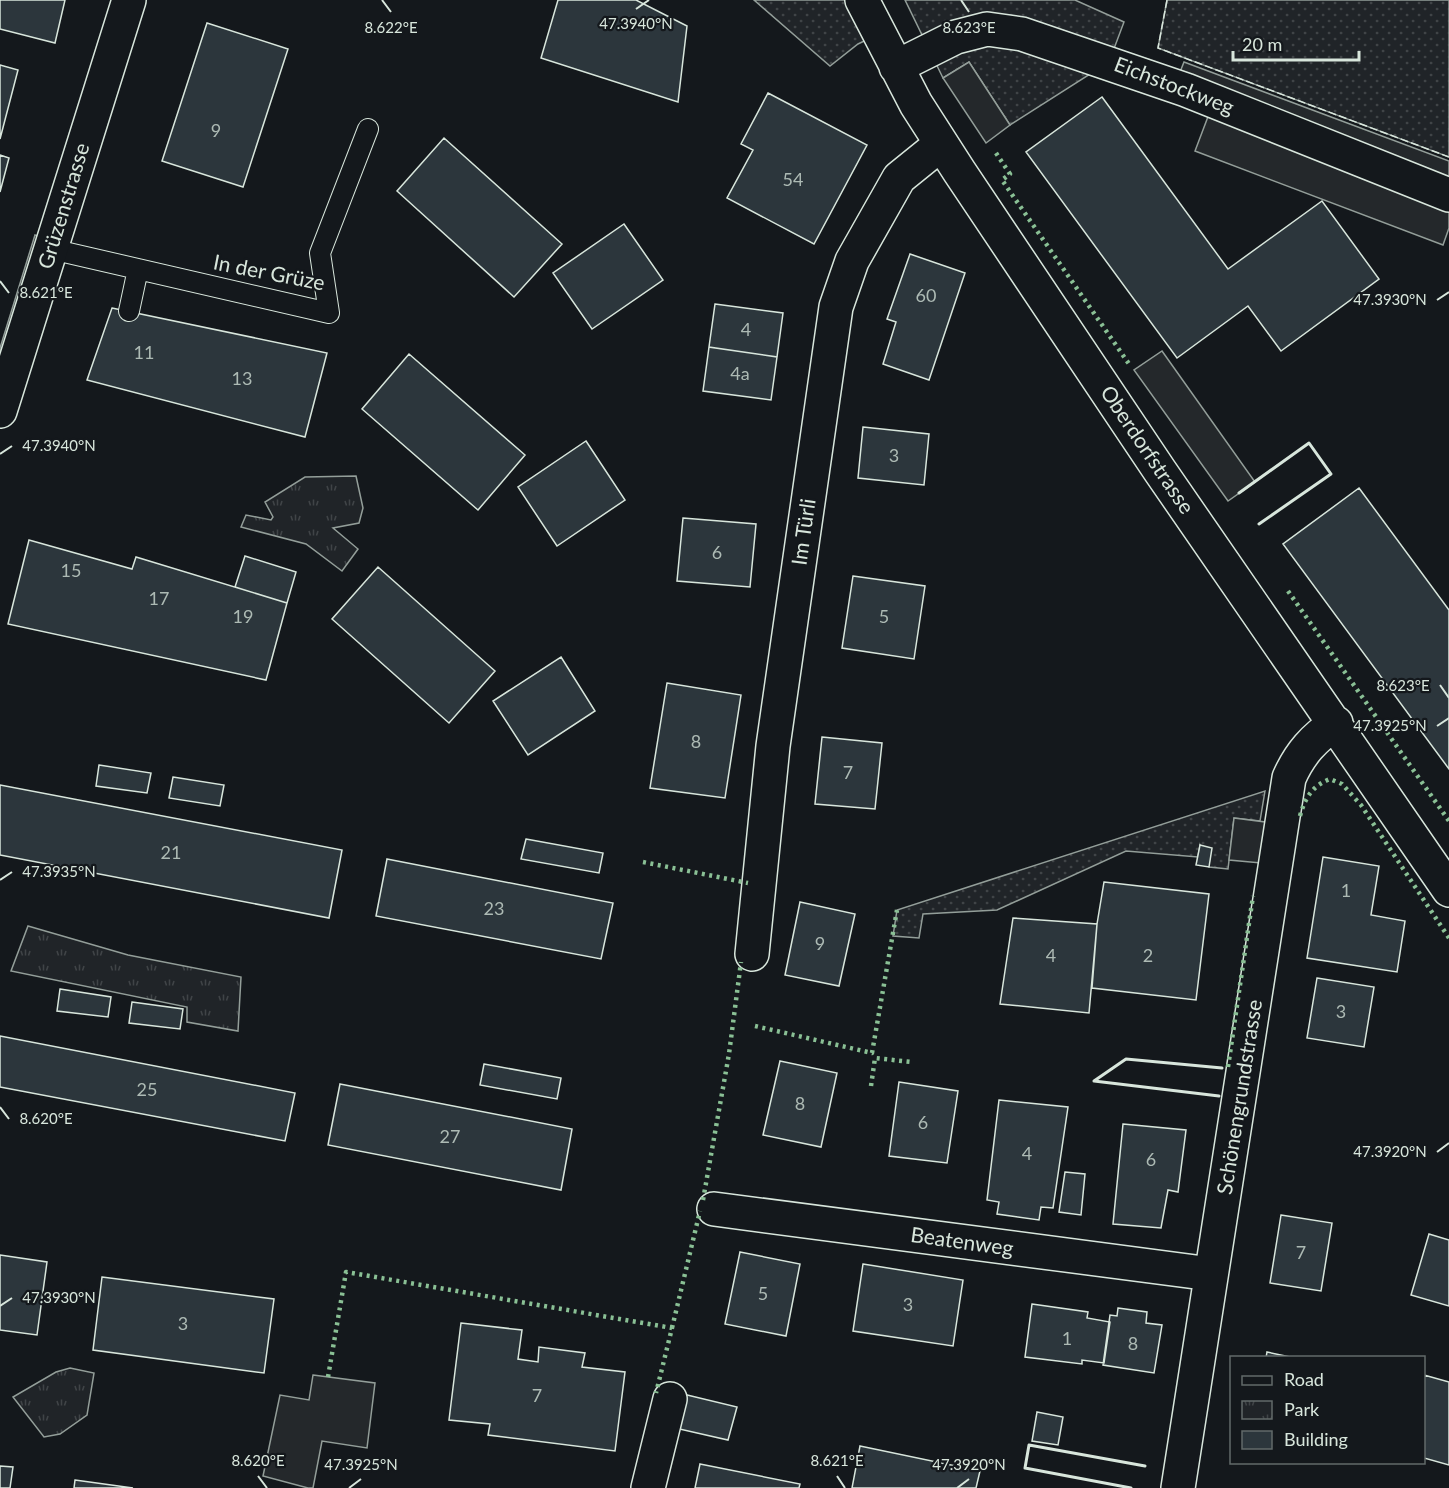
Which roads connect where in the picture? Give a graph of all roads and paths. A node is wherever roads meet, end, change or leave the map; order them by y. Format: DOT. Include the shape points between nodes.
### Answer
graph roads {
  1 [pos="129,0"];
  2 [pos="862,0"];
  3 [pos="896,67"];
  4 [pos="368,129"];
  5 [pos="941,144"];
  6 [pos="1449,195"];
  7 [pos="51,249"];
  8 [pos="138,269"];
  9 [pos="129,311"];
  10 [pos="0,411"];
  11 [pos="1336,723"];
  12 [pos="1449,890"];
  13 [pos="752,954"];
  14 [pos="714,1209"];
  15 [pos="1211,1274"];
  16 [pos="670,1399"];
  17 [pos="648,1488"];
  18 [pos="1178,1488"];
  1 -- 7 [label="street, Grüzenstrasse"];
  2 -- 3 [label="street, Oberdorfstrasse"];
  3 -- 5 [label="street, Oberdorfstrasse"];
  3 -- 6 [label="street, Eichstockweg" via="956,37 987,29 1022,34 1186,90"];
  4 -- 8 [label="lane, In der Grüze" via="320,253 329,313"];
  5 -- 11 [label="street, Oberdorfstrasse"];
  5 -- 13 [label="street, Im Türli" via="899,178 852,261 836,307 773,746"];
  7 -- 8 [label="lane, In der Grüze"];
  7 -- 10 [label="street, Grüzenstrasse"];
  8 -- 9 [label="lane"];
  11 -- 12 [label="street, Oberdorfstrasse"];
  11 -- 15 [label="street, Schönengrundstrasse" via="1316,736 1298,758 1289,778"];
  14 -- 15 [label="street, Beatenweg"];
  15 -- 18 [label="street, Schönengrundstrasse"];
  16 -- 17 [label="street"];
}
